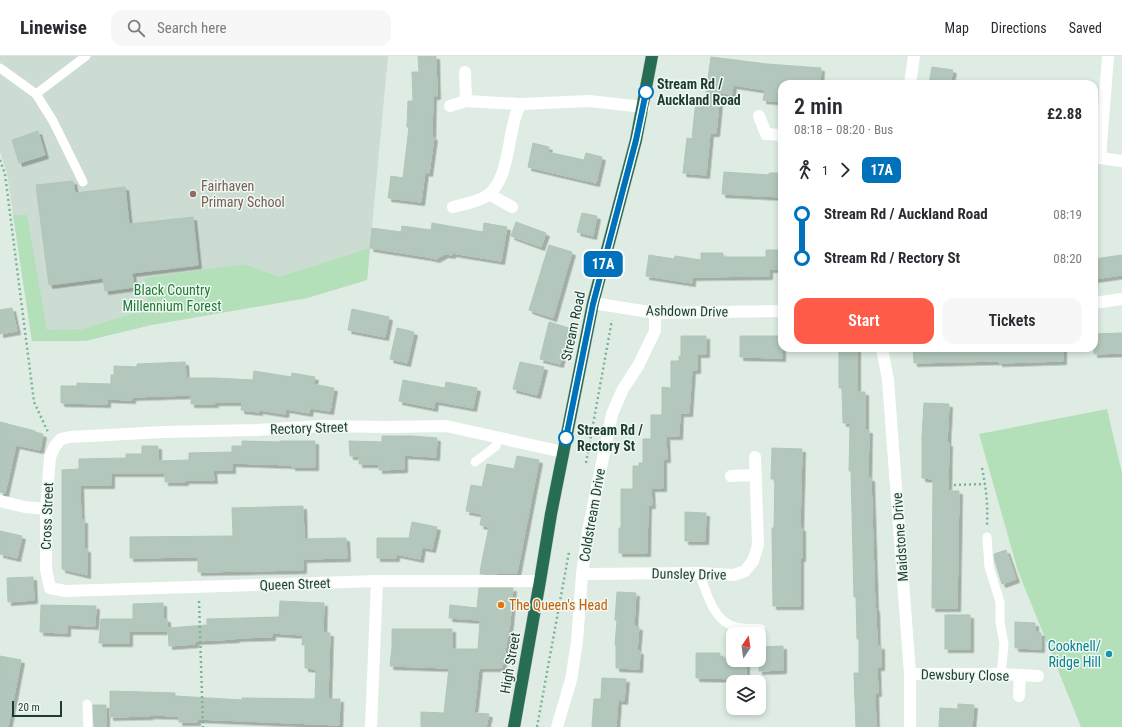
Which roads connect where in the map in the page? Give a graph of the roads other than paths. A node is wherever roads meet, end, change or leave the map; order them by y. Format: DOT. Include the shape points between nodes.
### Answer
graph roads {
  1 [pos="86,56"];
  2 [pos="652,56"];
  3 [pos="914,56"];
  4 [pos="1104,56"];
  5 [pos="1108,56"];
  6 [pos="1116,56"];
  7 [pos="0,68"];
  8 [pos="466,72"];
  9 [pos="911,80"];
  10 [pos="36,94"];
  11 [pos="466,101"];
  12 [pos="520,104"];
  13 [pos="450,106"];
  14 [pos="644,107"];
  15 [pos="759,116"];
  16 [pos="778,135"];
  17 [pos="1122,161"];
  18 [pos="83,182"];
  19 [pos="490,194"];
  20 [pos="453,207"];
  21 [pos="512,207"];
  22 [pos="1122,299"];
  23 [pos="1098,302"];
  24 [pos="593,304"];
  25 [pos="778,311"];
  26 [pos="655,312"];
  27 [pos="883,352"];
  28 [pos="498,438"];
  29 [pos="55,446"];
  30 [pos="563,452"];
  31 [pos="755,457"];
  32 [pos="475,462"];
  33 [pos="756,475"];
  34 [pos="731,476"];
  35 [pos="0,501"];
  36 [pos="46,509"];
  37 [pos="987,537"];
  38 [pos="700,573"];
  39 [pos="582,574"];
  40 [pos="377,581"];
  41 [pos="540,581"];
  42 [pos="50,588"];
  43 [pos="736,627"];
  44 [pos="910,674"];
  45 [pos="1001,674"];
  46 [pos="1020,675"];
  47 [pos="1038,676"];
  48 [pos="1019,696"];
  49 [pos="87,704"];
  50 [pos="88,727"];
  51 [pos="371,727"];
  52 [pos="514,727"];
  53 [pos="557,727"];
  54 [pos="910,727"];
  1 -- 10 [label="lane"];
  2 -- 14 [label="highway, Stream Road"];
  3 -- 9 [label="street"];
  4 -- 5 [label="street"];
  5 -- 6 [label="street"];
  5 -- 17 [label="street" via="1100,158"];
  7 -- 10 [label="lane"];
  8 -- 11 [label="street"];
  10 -- 18 [label="lane" via="53,121"];
  11 -- 12 [label="street"];
  11 -- 13 [label="street"];
  12 -- 14 [label="street" via="589,101"];
  12 -- 19 [label="street" via="505,161 498,182"];
  14 -- 24 [label="highway, Stream Road"];
  15 -- 16 [label="street" via="766,134"];
  19 -- 20 [label="street"];
  19 -- 21 [label="street"];
  22 -- 23 [label="street"];
  24 -- 26 [label="street, Ashdown Drive"];
  24 -- 30 [label="highway, Stream Road"];
  25 -- 26 [label="street, Ashdown Drive"];
  26 -- 39 [label="street, Coldstream Drive" via="655,331 612,414 588,531"];
  27 -- 44 [label="street, Maidstone Drive" via="888,380"];
  28 -- 29 [label="street, Rectory Street" via="446,426 322,426 70,436 61,439"];
  28 -- 30 [label="street, Rectory Street"];
  28 -- 32 [label="lane" via="496,446"];
  29 -- 36 [label="street, Cross Street" via="50,457"];
  30 -- 41 [label="highway, Stream Road"];
  31 -- 33 [label="street, Dunsley Drive"];
  33 -- 34 [label="street"];
  33 -- 38 [label="street, Dunsley Drive" via="758,545 753,561 746,570 734,575"];
  35 -- 36 [label="street"];
  36 -- 42 [label="street, Cross Street" via="46,569"];
  37 -- 45 [label="lane" via="989,567 1000,602 1004,644"];
  38 -- 39 [label="street, Dunsley Drive"];
  38 -- 43 [label="lane" via="716,614"];
  39 -- 53 [label="street, Coldstream Drive" via="571,680"];
  40 -- 41 [label="street, Queen Street"];
  40 -- 42 [label="street, Queen Street" via="65,591"];
  40 -- 51 [label="street"];
  41 -- 52 [label="highway, High Street"];
  44 -- 45 [label="street, Dewsbury Close"];
  44 -- 54 [label="street, Maidstone Drive"];
  45 -- 46 [label="street, Dewsbury Close"];
  46 -- 47 [label="street, Dewsbury Close"];
  46 -- 48 [label="street, Dewsbury Close"];
  49 -- 50 [label="lane"];
}
